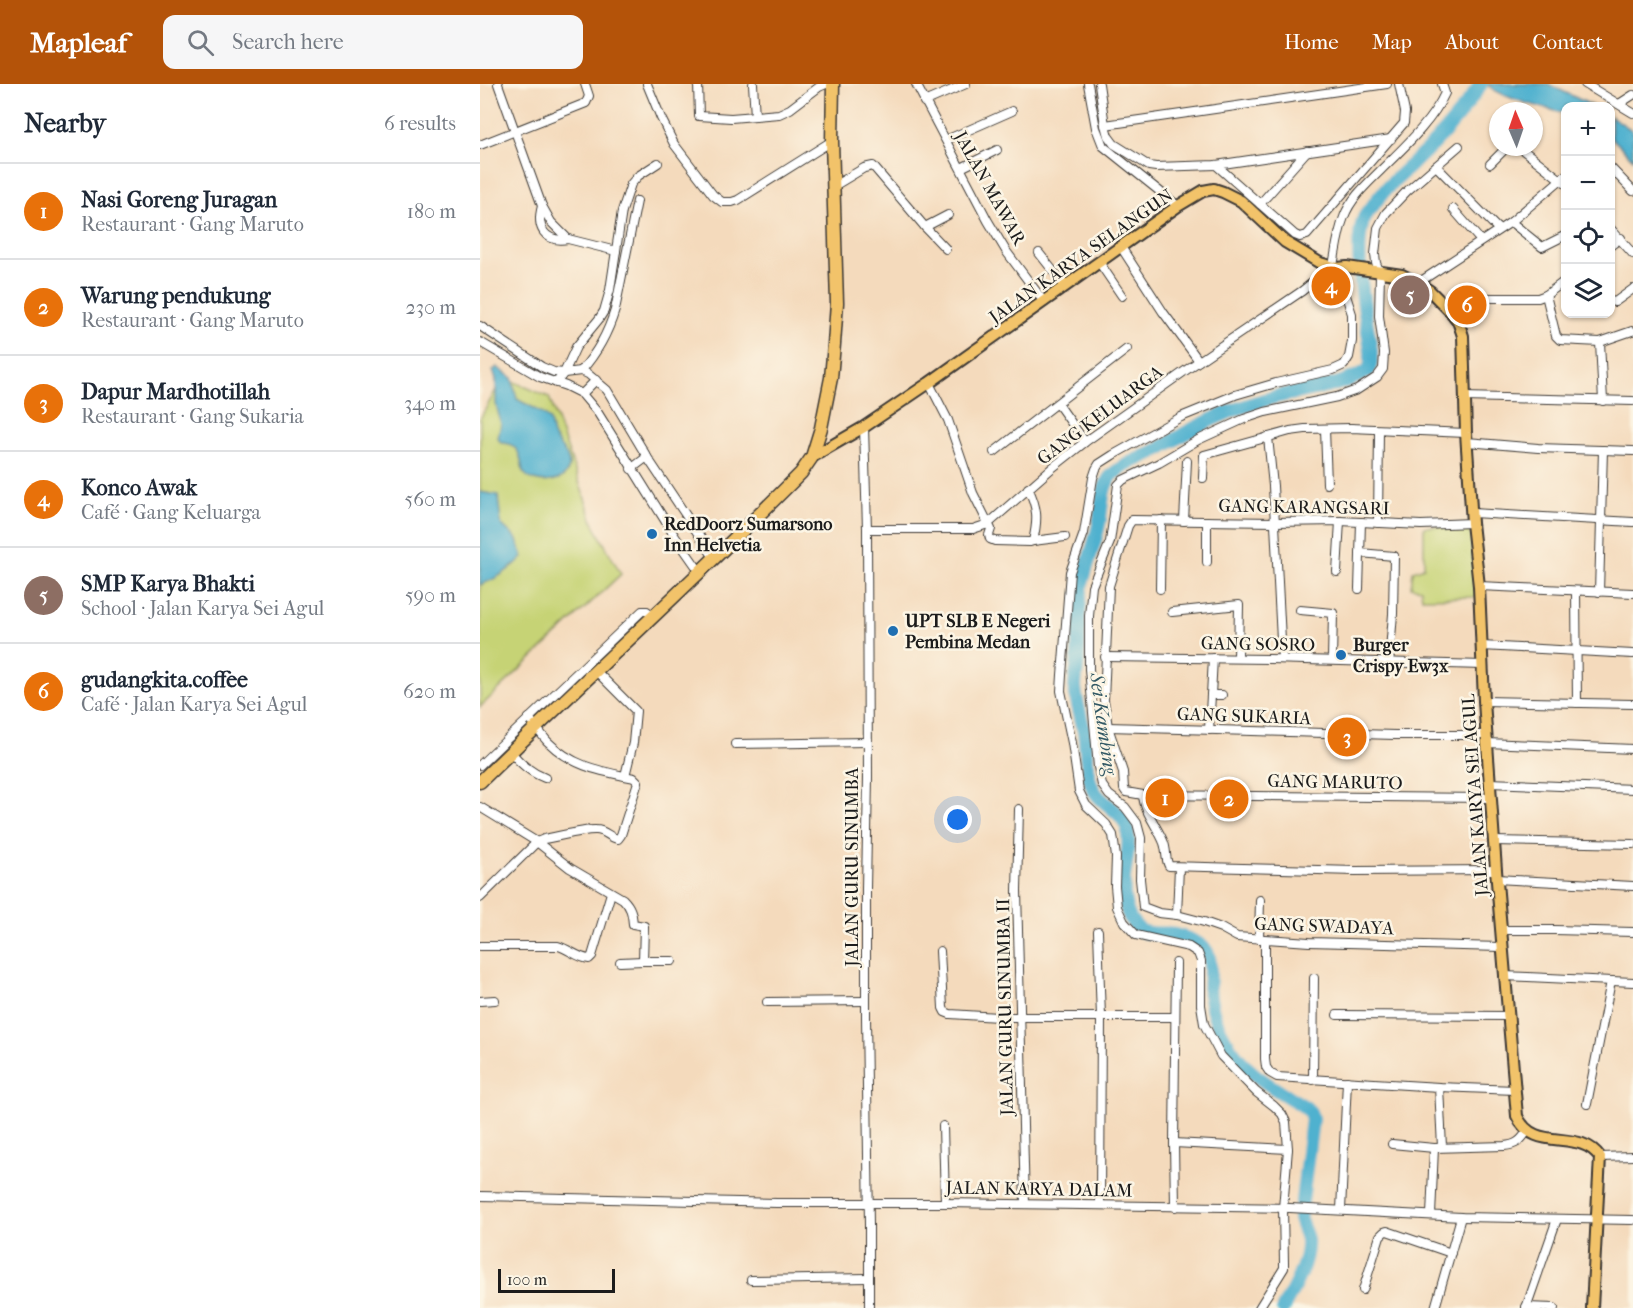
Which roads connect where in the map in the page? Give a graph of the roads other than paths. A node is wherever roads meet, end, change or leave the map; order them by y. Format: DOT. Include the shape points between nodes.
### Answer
graph roads {
  1 [pos="498,84"];
  2 [pos="585,84"];
  3 [pos="647,84"];
  4 [pos="698,84"];
  5 [pos="753,84"];
  6 [pos="826,84"];
  7 [pos="833,84"];
  8 [pos="916,84"];
  9 [pos="966,84"];
  10 [pos="1088,84"];
  11 [pos="1099,84"];
  12 [pos="1387,84"];
  13 [pos="1399,84"];
  14 [pos="1586,84"];
  15 [pos="1443,86"];
  16 [pos="1633,95"];
  17 [pos="924,102"];
  18 [pos="1619,104"];
  19 [pos="1012,111"];
  20 [pos="1633,113"];
  21 [pos="755,116"];
  22 [pos="1105,125"];
  23 [pos="515,131"];
  24 [pos="1391,139"];
  25 [pos="946,140"];
  26 [pos="832,141"];
  27 [pos="480,145"];
  28 [pos="1459,146"];
  29 [pos="997,150"];
  30 [pos="1307,151"];
  31 [pos="1498,156"];
  32 [pos="1532,156"];
  33 [pos="658,163"];
  34 [pos="1490,164"];
  35 [pos="1216,165"];
  36 [pos="1436,166"];
  37 [pos="961,168"];
  38 [pos="1615,171"];
  39 [pos="1561,177"];
  40 [pos="1561,181"];
  41 [pos="834,186"];
  42 [pos="1633,191"];
  43 [pos="637,201"];
  44 [pos="1260,204"];
  45 [pos="542,206"];
  46 [pos="1178,206"];
  47 [pos="1453,210"];
  48 [pos="948,215"];
  49 [pos="1511,222"];
  50 [pos="925,227"];
  51 [pos="1498,229"];
  52 [pos="1615,232"];
  53 [pos="1561,238"];
  54 [pos="1621,238"];
  55 [pos="568,239"];
  56 [pos="1481,241"];
  57 [pos="1615,243"];
  58 [pos="1121,247"];
  59 [pos="946,249"];
  60 [pos="616,251"];
  61 [pos="1039,253"];
  62 [pos="1633,254"];
  63 [pos="1099,262"];
  64 [pos="1339,267"];
  65 [pos="1379,273"];
  66 [pos="1418,283"];
  67 [pos="1561,284"];
  68 [pos="1065,286"];
  69 [pos="1633,289"];
  70 [pos="1546,295"];
  71 [pos="1122,296"];
  72 [pos="1044,302"];
  73 [pos="1615,302"];
  74 [pos="1458,321"];
  75 [pos="480,326"];
  76 [pos="1632,331"];
  77 [pos="480,342"];
  78 [pos="1600,342"];
  79 [pos="1127,349"];
  80 [pos="1199,361"];
  81 [pos="581,371"];
  82 [pos="564,373"];
  83 [pos="596,380"];
  84 [pos="556,383"];
  85 [pos="929,383"];
  86 [pos="582,394"];
  87 [pos="1464,397"];
  88 [pos="1604,401"];
  89 [pos="1633,401"];
  90 [pos="1058,404"];
  91 [pos="864,427"];
  92 [pos="1325,429"];
  93 [pos="1379,430"];
  94 [pos="1268,437"];
  95 [pos="1467,437"];
  96 [pos="1085,442"];
  97 [pos="1603,450"];
  98 [pos="1633,451"];
  99 [pos="994,452"];
  100 [pos="812,457"];
  101 [pos="647,458"];
  102 [pos="1187,461"];
  103 [pos="631,469"];
  104 [pos="1203,477"];
  105 [pos="1327,484"];
  106 [pos="1028,488"];
  107 [pos="1472,518"];
  108 [pos="1161,520"];
  109 [pos="1601,520"];
  110 [pos="1184,521"];
  111 [pos="1207,521"];
  112 [pos="1340,521"];
  113 [pos="1275,522"];
  114 [pos="1361,522"];
  115 [pos="1633,522"];
  116 [pos="1378,523"];
  117 [pos="988,524"];
  118 [pos="867,530"];
  119 [pos="1065,537"];
  120 [pos="1033,540"];
  121 [pos="1360,553"];
  122 [pos="715,559"];
  123 [pos="1207,562"];
  124 [pos="700,572"];
  125 [pos="1337,572"];
  126 [pos="1479,586"];
  127 [pos="1160,589"];
  128 [pos="1359,590"];
  129 [pos="1576,591"];
  130 [pos="1599,592"];
  131 [pos="1633,593"];
  132 [pos="1300,610"];
  133 [pos="1172,612"];
  134 [pos="1482,646"];
  135 [pos="1576,651"];
  136 [pos="1633,654"];
  137 [pos="1105,657"];
  138 [pos="1213,658"];
  139 [pos="1238,658"];
  140 [pos="1282,659"];
  141 [pos="1332,660"];
  142 [pos="1389,662"];
  143 [pos="1483,665"];
  144 [pos="594,666"];
  145 [pos="1211,695"];
  146 [pos="1222,695"];
  147 [pos="1484,701"];
  148 [pos="1577,703"];
  149 [pos="1633,704"];
  150 [pos="533,722"];
  151 [pos="1108,727"];
  152 [pos="1209,730"];
  153 [pos="1487,739"];
  154 [pos="867,742"];
  155 [pos="735,744"];
  156 [pos="1633,748"];
  157 [pos="511,752"];
  158 [pos="480,765"];
  159 [pos="625,776"];
  160 [pos="545,778"];
  161 [pos="480,782"];
  162 [pos="1490,783"];
  163 [pos="1633,789"];
  164 [pos="1143,795"];
  165 [pos="1491,798"];
  166 [pos="480,807"];
  167 [pos="1019,809"];
  168 [pos="1494,841"];
  169 [pos="537,842"];
  170 [pos="1633,844"];
  171 [pos="1179,867"];
  172 [pos="1496,875"];
  173 [pos="1633,886"];
  174 [pos="611,893"];
  175 [pos="480,898"];
  176 [pos="1260,900"];
  177 [pos="1177,915"];
  178 [pos="1098,930"];
  179 [pos="1501,930"];
  180 [pos="1633,932"];
  181 [pos="1262,939"];
  182 [pos="480,946"];
  183 [pos="1502,947"];
  184 [pos="940,951"];
  185 [pos="643,961"];
  186 [pos="672,961"];
  187 [pos="620,962"];
  188 [pos="1176,963"];
  189 [pos="1504,976"];
  190 [pos="1314,978"];
  191 [pos="1611,981"];
  192 [pos="1633,982"];
  193 [pos="480,1000"];
  194 [pos="495,1000"];
  195 [pos="866,1001"];
  196 [pos="767,1002"];
  197 [pos="1337,1015"];
  198 [pos="1508,1016"];
  199 [pos="1021,1017"];
  200 [pos="1101,1017"];
  201 [pos="1175,1017"];
  202 [pos="1313,1080"];
  203 [pos="1347,1081"];
  204 [pos="1439,1087"];
  205 [pos="1515,1090"];
  206 [pos="1587,1104"];
  207 [pos="943,1126"];
  208 [pos="1527,1131"];
  209 [pos="1174,1143"];
  210 [pos="1392,1144"];
  211 [pos="1438,1147"];
  212 [pos="1288,1149"];
  213 [pos="1633,1156"];
  214 [pos="1600,1157"];
  215 [pos="480,1196"];
  216 [pos="869,1203"];
  217 [pos="945,1203"];
  218 [pos="1025,1204"];
  219 [pos="1100,1205"];
  220 [pos="1175,1207"];
  221 [pos="1286,1208"];
  222 [pos="1341,1210"];
  223 [pos="1431,1215"];
  224 [pos="1461,1216"];
  225 [pos="1557,1219"];
  226 [pos="1597,1220"];
  227 [pos="1633,1220"];
  228 [pos="1451,1253"];
  229 [pos="868,1278"];
  230 [pos="751,1280"];
  231 [pos="1363,1290"];
  232 [pos="1526,1307"];
  233 [pos="869,1308"];
  234 [pos="1259,1308"];
  235 [pos="1435,1308"];
  236 [pos="1554,1308"];
  237 [pos="1592,1308"];
  1 -- 23 [label="street"];
  2 -- 23 [label="street" via="589,96 586,103"];
  3 -- 26 [label="street" via="675,144 722,202 738,200"];
  4 -- 21 [label="street" via="699,116"];
  5 -- 21 [label="street"];
  6 -- 21 [label="street" via="782,113"];
  7 -- 26 [label="highway"];
  8 -- 17 [label="street, JALAN MAWAR"];
  9 -- 17 [label="street"];
  10 -- 46 [label="street" via="1103,146"];
  11 -- 22 [label="street"];
  12 -- 22 [label="street"];
  13 -- 24 [label="street" via="1404,123"];
  14 -- 18 [label="street"];
  15 -- 64 [label="street" via="1445,93 1431,115 1356,196 1344,216 1336,249"];
  16 -- 18 [label="street"];
  17 -- 25 [label="street, JALAN MAWAR"];
  18 -- 20 [label="street"];
  19 -- 25 [label="street"];
  22 -- 35 [label="street" via="1114,144 1149,166"];
  23 -- 27 [label="street"];
  23 -- 45 [label="street"];
  24 -- 30 [label="street"];
  24 -- 44 [label="street" via="1307,235 1295,235"];
  25 -- 37 [label="street, JALAN MAWAR"];
  26 -- 41 [label="highway"];
  28 -- 36 [label="street"];
  29 -- 37 [label="street"];
  30 -- 35 [label="street"];
  30 -- 44 [label="street"];
  31 -- 34 [label="street"];
  32 -- 39 [label="street"];
  33 -- 60 [label="street" via="631,184"];
  35 -- 44 [label="street"];
  36 -- 51 [label="street"];
  36 -- 65 [label="street" via="1380,222 1375,254"];
  37 -- 72 [label="street, JALAN MAWAR" via="1006,252"];
  38 -- 42 [label="street"];
  40 -- 49 [label="street"];
  41 -- 50 [label="street" via="873,166"];
  41 -- 100 [label="highway" via="834,344 822,428"];
  43 -- 81 [label="street" via="615,310 595,353"];
  45 -- 55 [label="street"];
  45 -- 55 [label="street" via="538,218 541,228 550,238"];
  46 -- 58 [label="main road, JALAN KARYA SELANGUN"];
  46 -- 64 [label="main road, JALAN KARYA SELANGUN" via="1203,191 1223,192 1241,201 1285,242 1320,263"];
  47 -- 56 [label="street"];
  48 -- 50 [label="street"];
  49 -- 51 [label="street"];
  49 -- 53 [label="street" via="1542,248"];
  50 -- 59 [label="street"];
  51 -- 56 [label="street"];
  52 -- 54 [label="street"];
  54 -- 57 [label="street"];
  54 -- 62 [label="street"];
  55 -- 60 [label="street"];
  56 -- 66 [label="street"];
  58 -- 63 [label="main road, JALAN KARYA SELANGUN"];
  58 -- 80 [label="street"];
  60 -- 82 [label="street" via="604,310 576,347"];
  61 -- 68 [label="street"];
  63 -- 68 [label="main road, JALAN KARYA SELANGUN"];
  63 -- 71 [label="street"];
  64 -- 65 [label="main road, JALAN KARYA SELANGUN"];
  64 -- 80 [label="street, GANG KELUARGA"];
  64 -- 212 [label="street" via="1352,314 1351,349 1344,365 1235,395 1181,417 1113,455 1096,469 1084,533 1070,572 1061,692 1079,791 1086,805 1113,835 1115,886 1121,914 1136,935 1189,946 1198,953 1204,1024 1221,1056 1282,1114"];
  65 -- 66 [label="main road" via="1402,275"];
  65 -- 177 [label="street, GANG SWADAYA" via="1384,363 1377,377 1337,397 1244,418 1118,485 1110,542 1092,586 1089,616 1089,669 1098,767 1102,785 1137,823 1143,907"];
  66 -- 74 [label="main road" via="1442,301"];
  67 -- 70 [label="street"];
  68 -- 72 [label="main road, JALAN KARYA SELANGUN"];
  69 -- 73 [label="street"];
  70 -- 74 [label="street" via="1463,298"];
  70 -- 78 [label="street" via="1557,339"];
  72 -- 85 [label="main road, JALAN KARYA SELANGUN"];
  74 -- 87 [label="main road, JALAN KARYA SEI AGUL" via="1463,336"];
  75 -- 82 [label="street" via="542,367"];
  76 -- 78 [label="street"];
  77 -- 84 [label="street"];
  78 -- 88 [label="street"];
  79 -- 90 [label="street"];
  80 -- 96 [label="street, GANG KELUARGA"];
  81 -- 82 [label="street"];
  81 -- 83 [label="street"];
  82 -- 84 [label="street"];
  83 -- 86 [label="street"];
  83 -- 101 [label="street" via="607,390"];
  84 -- 86 [label="street"];
  85 -- 91 [label="main road, JALAN KARYA SELANGUN"];
  85 -- 117 [label="street" via="948,420"];
  86 -- 103 [label="street" via="598,413"];
  87 -- 88 [label="street"];
  87 -- 95 [label="main road, JALAN KARYA SEI AGUL"];
  88 -- 89 [label="street"];
  90 -- 96 [label="street"];
  90 -- 99 [label="street"];
  91 -- 100 [label="main road, JALAN KARYA SELANGUN"];
  91 -- 118 [label="street, JALAN GURU SINUMBA"];
  92 -- 93 [label="street"];
  92 -- 94 [label="street"];
  92 -- 105 [label="street"];
  93 -- 95 [label="street"];
  93 -- 116 [label="street"];
  94 -- 104 [label="street" via="1204,455"];
  94 -- 113 [label="street"];
  95 -- 97 [label="street" via="1538,448"];
  95 -- 107 [label="main road, JALAN KARYA SEI AGUL"];
  96 -- 106 [label="street, GANG KELUARGA"];
  97 -- 98 [label="street"];
  97 -- 109 [label="street"];
  100 -- 122 [label="highway" via="801,474"];
  101 -- 103 [label="street"];
  101 -- 122 [label="street"];
  102 -- 110 [label="street"];
  103 -- 124 [label="street"];
  106 -- 117 [label="street, GANG KELUARGA"];
  106 -- 120 [label="street" via="1035,502"];
  107 -- 109 [label="street, GANG KARANGSARI"];
  107 -- 116 [label="street, GANG KARANGSARI" via="1420,525"];
  107 -- 126 [label="main road, JALAN KARYA SEI AGUL"];
  108 -- 110 [label="street, GANG KARANGSARI"];
  108 -- 127 [label="street"];
  108 -- 137 [label="street, GANG KARANGSARI" via="1132,520 1128,526 1109,586"];
  109 -- 115 [label="street, GANG KARANGSARI"];
  109 -- 130 [label="street"];
  110 -- 111 [label="street, GANG KARANGSARI"];
  111 -- 113 [label="street, GANG KARANGSARI"];
  111 -- 123 [label="street"];
  112 -- 113 [label="street, GANG KARANGSARI"];
  112 -- 114 [label="street, GANG KARANGSARI"];
  112 -- 125 [label="street"];
  113 -- 140 [label="street"];
  114 -- 116 [label="street, GANG KARANGSARI"];
  114 -- 121 [label="street"];
  117 -- 118 [label="street" via="973,529"];
  117 -- 120 [label="street" via="990,539 995,542"];
  118 -- 154 [label="street, JALAN GURU SINUMBA"];
  119 -- 120 [label="street"];
  121 -- 128 [label="street"];
  121 -- 142 [label="street" via="1394,556"];
  122 -- 124 [label="highway"];
  124 -- 144 [label="highway" via="654,617"];
  126 -- 129 [label="street"];
  126 -- 134 [label="main road, JALAN KARYA SEI AGUL"];
  129 -- 130 [label="street"];
  129 -- 135 [label="street"];
  130 -- 131 [label="street"];
  132 -- 141 [label="street" via="1333,613"];
  133 -- 139 [label="street" via="1239,605"];
  134 -- 135 [label="street"];
  134 -- 143 [label="main road, JALAN KARYA SEI AGUL"];
  135 -- 136 [label="street"];
  135 -- 148 [label="street"];
  137 -- 138 [label="street, GANG SOSRO"];
  137 -- 151 [label="street"];
  138 -- 139 [label="street, GANG SOSRO"];
  138 -- 145 [label="street"];
  139 -- 140 [label="street, GANG SOSRO"];
  140 -- 141 [label="street, GANG SOSRO"];
  141 -- 142 [label="street, GANG SOSRO"];
  142 -- 143 [label="street, GANG SOSRO"];
  143 -- 147 [label="main road, JALAN KARYA SEI AGUL"];
  144 -- 150 [label="highway"];
  144 -- 159 [label="street" via="636,711"];
  145 -- 146 [label="street"];
  145 -- 152 [label="street"];
  147 -- 148 [label="street"];
  147 -- 153 [label="main road, JALAN KARYA SEI AGUL"];
  148 -- 149 [label="street"];
  150 -- 157 [label="highway"];
  150 -- 158 [label="street"];
  150 -- 159 [label="street" via="562,754 578,764"];
  151 -- 152 [label="street, GANG SUKARIA"];
  151 -- 164 [label="street" via="1123,772 1124,791"];
  152 -- 153 [label="street, GANG SUKARIA"];
  153 -- 156 [label="street, GANG SUKARIA"];
  153 -- 162 [label="main road, JALAN KARYA SEI AGUL"];
  154 -- 155 [label="street"];
  154 -- 195 [label="street, JALAN GURU SINUMBA"];
  157 -- 160 [label="street" via="520,764"];
  157 -- 161 [label="highway"];
  159 -- 169 [label="street" via="638,782 618,839 595,829"];
  162 -- 163 [label="street"];
  162 -- 165 [label="main road, JALAN KARYA SEI AGUL"];
  164 -- 165 [label="street, GANG MARUTO"];
  164 -- 171 [label="street" via="1164,844 1168,865"];
  165 -- 168 [label="main road, JALAN KARYA SEI AGUL"];
  166 -- 169 [label="street"];
  167 -- 199 [label="street, JALAN GURU SINUMBA II"];
  168 -- 170 [label="street"];
  168 -- 172 [label="main road, JALAN KARYA SEI AGUL"];
  169 -- 174 [label="street"];
  169 -- 175 [label="street"];
  171 -- 172 [label="street"];
  171 -- 177 [label="street"];
  172 -- 173 [label="street"];
  172 -- 179 [label="main road, JALAN KARYA SEI AGUL"];
  174 -- 182 [label="street" via="589,959 558,946"];
  174 -- 185 [label="street" via="628,905 633,924 644,926"];
  176 -- 181 [label="street"];
  177 -- 181 [label="street, GANG SWADAYA" via="1204,921 1237,937"];
  178 -- 200 [label="street"];
  179 -- 180 [label="street"];
  179 -- 183 [label="main road, JALAN KARYA SEI AGUL"];
  181 -- 183 [label="street, GANG SWADAYA"];
  181 -- 202 [label="street" via="1266,1067 1278,1077"];
  183 -- 189 [label="main road, JALAN KARYA SEI AGUL"];
  184 -- 199 [label="street" via="945,1012"];
  185 -- 186 [label="street"];
  185 -- 187 [label="street"];
  188 -- 201 [label="street"];
  189 -- 191 [label="street"];
  189 -- 198 [label="main road, JALAN KARYA SEI AGUL"];
  190 -- 202 [label="street"];
  191 -- 192 [label="street"];
  191 -- 206 [label="street"];
  193 -- 194 [label="street"];
  195 -- 196 [label="street"];
  195 -- 216 [label="street, JALAN GURU SINUMBA"];
  197 -- 198 [label="street"];
  198 -- 205 [label="main road, JALAN KARYA SEI AGUL"];
  199 -- 200 [label="street"];
  199 -- 218 [label="street, JALAN GURU SINUMBA II"];
  200 -- 201 [label="street"];
  200 -- 219 [label="street"];
  201 -- 209 [label="street"];
  202 -- 203 [label="street"];
  203 -- 204 [label="street"];
  203 -- 222 [label="street"];
  204 -- 205 [label="street"];
  204 -- 211 [label="street"];
  205 -- 208 [label="main road, JALAN KARYA SEI AGUL" via="1517,1116"];
  207 -- 217 [label="street"];
  208 -- 211 [label="street" via="1513,1145"];
  208 -- 214 [label="main road" via="1539,1137 1581,1143 1595,1149"];
  209 -- 212 [label="street"];
  209 -- 220 [label="street"];
  210 -- 211 [label="street"];
  211 -- 223 [label="street"];
  212 -- 221 [label="street"];
  213 -- 214 [label="street"];
  214 -- 226 [label="main road"];
  215 -- 216 [label="street, JALAN KARYA DALAM"];
  216 -- 217 [label="street, JALAN KARYA DALAM"];
  216 -- 229 [label="street, JALAN GURU SINUMBA"];
  217 -- 218 [label="street, JALAN KARYA DALAM"];
  218 -- 219 [label="street, JALAN KARYA DALAM"];
  219 -- 220 [label="street, JALAN KARYA DALAM"];
  220 -- 221 [label="street, JALAN KARYA DALAM"];
  221 -- 222 [label="street, JALAN KARYA DALAM"];
  221 -- 234 [label="street" via="1284,1268"];
  222 -- 223 [label="street, JALAN KARYA DALAM"];
  223 -- 224 [label="street, JALAN KARYA DALAM"];
  224 -- 225 [label="street, JALAN KARYA DALAM"];
  224 -- 228 [label="street"];
  225 -- 226 [label="street, JALAN KARYA DALAM"];
  225 -- 232 [label="street"];
  226 -- 227 [label="street, JALAN KARYA DALAM"];
  226 -- 237 [label="main road"];
  228 -- 231 [label="street" via="1384,1232"];
  228 -- 235 [label="street"];
  229 -- 230 [label="street"];
  229 -- 233 [label="street, JALAN GURU SINUMBA"];
  232 -- 236 [label="street"];
}
